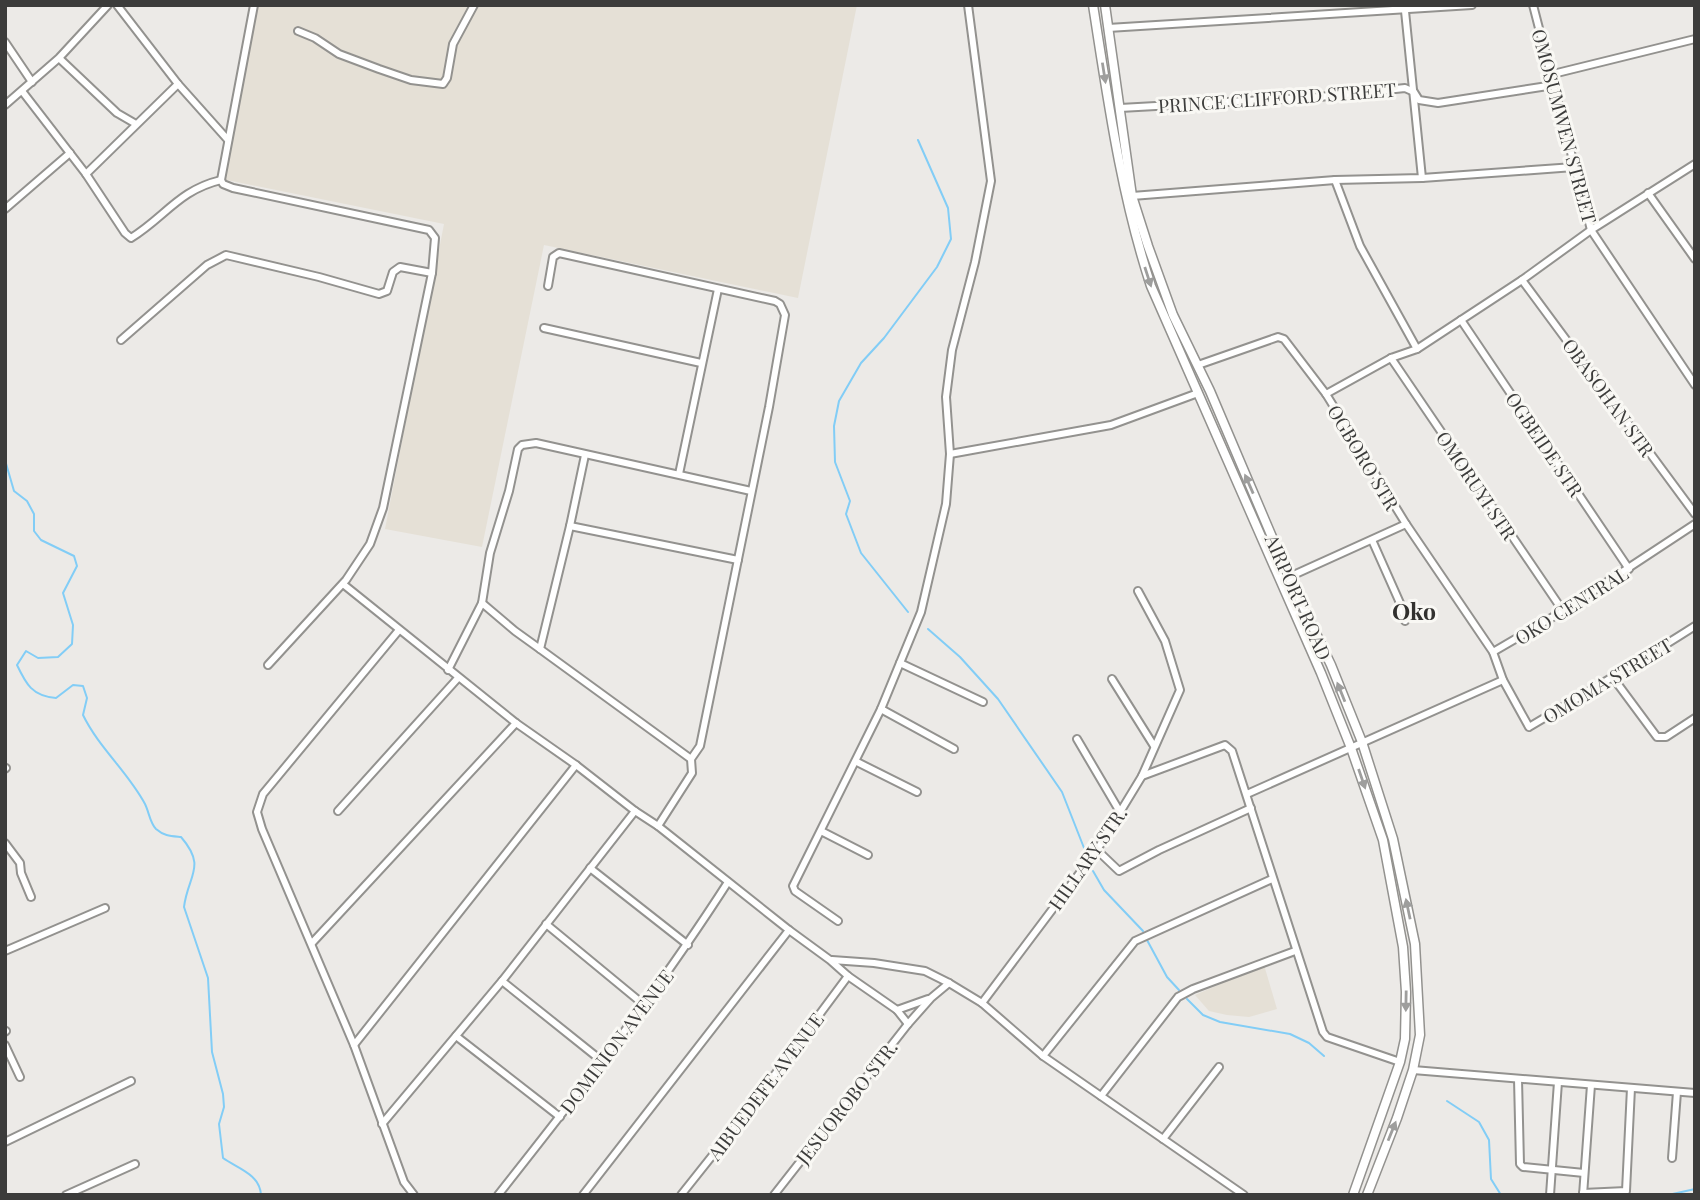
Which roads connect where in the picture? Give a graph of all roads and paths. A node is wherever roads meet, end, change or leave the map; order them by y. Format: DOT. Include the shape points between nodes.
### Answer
graph roads {
  1 [pos="108,5"];
  2 [pos="117,5"];
  3 [pos="254,5"];
  4 [pos="474,5"];
  5 [pos="968,5"];
  6 [pos="1093,5"];
  7 [pos="1104,5"];
  8 [pos="1472,5"];
  9 [pos="1534,5"];
  10 [pos="1416,7"];
  11 [pos="1405,11"];
  12 [pos="1108,28"];
  13 [pos="298,31"];
  14 [pos="1695,39"];
  15 [pos="5,42"];
  16 [pos="60,59"];
  17 [pos="1553,74"];
  18 [pos="32,82"];
  19 [pos="178,84"];
  20 [pos="1554,85"];
  21 [pos="22,91"];
  22 [pos="1414,92"];
  23 [pos="5,105"];
  24 [pos="1119,108"];
  25 [pos="136,124"];
  26 [pos="228,140"];
  27 [pos="70,153"];
  28 [pos="1695,164"];
  29 [pos="1574,167"];
  30 [pos="86,174"];
  31 [pos="1422,178"];
  32 [pos="221,180"];
  33 [pos="1335,180"];
  34 [pos="1648,193"];
  35 [pos="1132,196"];
  36 [pos="5,209"];
  37 [pos="1591,230"];
  38 [pos="1695,259"];
  39 [pos="432,273"];
  40 [pos="1522,280"];
  41 [pos="548,286"];
  42 [pos="718,289"];
  43 [pos="1461,320"];
  44 [pos="544,328"];
  45 [pos="121,340"];
  46 [pos="1417,349"];
  47 [pos="1391,358"];
  48 [pos="701,363"];
  49 [pos="1198,365"];
  50 [pos="1695,385"];
  51 [pos="1198,393"];
  52 [pos="1326,394"];
  53 [pos="950,454"];
  54 [pos="585,455"];
  55 [pos="679,474"];
  56 [pos="751,491"];
  57 [pos="1695,514"];
  58 [pos="1406,524"];
  59 [pos="1695,524"];
  60 [pos="570,526"];
  61 [pos="1372,540"];
  62 [pos="738,560"];
  63 [pos="1629,569"];
  64 [pos="1289,578"];
  65 [pos="342,584"];
  66 [pos="1138,591"];
  67 [pos="482,603"];
  68 [pos="1563,611"];
  69 [pos="1405,621"];
  70 [pos="1695,626"];
  71 [pos="399,630"];
  72 [pos="540,649"];
  73 [pos="1493,652"];
  74 [pos="901,663"];
  75 [pos="268,665"];
  76 [pos="448,670"];
  77 [pos="458,678"];
  78 [pos="1112,679"];
  79 [pos="1614,679"];
  80 [pos="1503,680"];
  81 [pos="983,702"];
  82 [pos="881,709"];
  83 [pos="1695,718"];
  84 [pos="516,723"];
  85 [pos="1077,739"];
  86 [pos="1362,741"];
  87 [pos="1154,746"];
  88 [pos="1351,748"];
  89 [pos="954,749"];
  90 [pos="691,758"];
  91 [pos="856,762"];
  92 [pos="576,765"];
  93 [pos="1142,776"];
  94 [pos="917,792"];
  95 [pos="1247,794"];
  96 [pos="1251,808"];
  97 [pos="338,811"];
  98 [pos="635,811"];
  99 [pos="1119,813"];
  100 [pos="658,826"];
  101 [pos="821,831"];
  102 [pos="5,843"];
  103 [pos="1097,850"];
  104 [pos="868,855"];
  105 [pos="590,868"];
  106 [pos="1272,878"];
  107 [pos="727,882"];
  108 [pos="31,897"];
  109 [pos="105,908"];
  110 [pos="838,920"];
  111 [pos="546,924"];
  112 [pos="789,930"];
  113 [pos="312,943"];
  114 [pos="688,945"];
  115 [pos="5,951"];
  116 [pos="1295,951"];
  117 [pos="830,960"];
  118 [pos="848,976"];
  119 [pos="502,981"];
  120 [pos="949,983"];
  121 [pos="931,998"];
  122 [pos="982,1003"];
  123 [pos="643,1004"];
  124 [pos="897,1010"];
  125 [pos="908,1024"];
  126 [pos="456,1036"];
  127 [pos="5,1045"];
  128 [pos="354,1045"];
  129 [pos="1043,1056"];
  130 [pos="602,1060"];
  131 [pos="1400,1062"];
  132 [pos="1219,1067"];
  133 [pos="1413,1070"];
  134 [pos="20,1077"];
  135 [pos="1518,1079"];
  136 [pos="131,1081"];
  137 [pos="1558,1082"];
  138 [pos="1591,1085"];
  139 [pos="1631,1088"];
  140 [pos="1677,1092"];
  141 [pos="1695,1093"];
  142 [pos="1101,1096"];
  143 [pos="560,1116"];
  144 [pos="382,1124"];
  145 [pos="1163,1139"];
  146 [pos="5,1142"];
  147 [pos="1672,1158"];
  148 [pos="135,1164"];
  149 [pos="1552,1170"];
  150 [pos="1584,1173"];
  151 [pos="777,1194"];
  152 [pos="1583,1194"];
  153 [pos="66,1195"];
  154 [pos="414,1195"];
  155 [pos="498,1195"];
  156 [pos="583,1195"];
  157 [pos="681,1195"];
  158 [pos="1244,1195"];
  159 [pos="1353,1195"];
  160 [pos="1367,1195"];
  161 [pos="1550,1195"];
  1 -- 18 [label="street"];
  2 -- 19 [label="street"];
  3 -- 26 [label="street"];
  4 -- 13 [label="street" via="453,44 443,84 379,69"];
  5 -- 53 [label="street" via="991,181 952,350 946,397"];
  6 -- 51 [label="main road, AIRPORT ROAD, one-way" via="1116,155 1139,252"];
  7 -- 12 [label="main road, AIRPORT ROAD"];
  8 -- 10 [label="street"];
  9 -- 17 [label="street, OMOSUMWEN STREET"];
  10 -- 11 [label="street"];
  11 -- 12 [label="street"];
  11 -- 22 [label="street"];
  12 -- 24 [label="main road, AIRPORT ROAD"];
  14 -- 17 [label="street"];
  15 -- 18 [label="street"];
  16 -- 25 [label="street" via="117,113"];
  17 -- 20 [label="street, OMOSUMWEN STREET"];
  18 -- 21 [label="street"];
  19 -- 25 [label="street"];
  19 -- 26 [label="street"];
  20 -- 22 [label="street, PRINCE CLIFFORD STREET" via="1437,103 1419,100"];
  20 -- 29 [label="street, OMOSUMWEN STREET"];
  21 -- 23 [label="street"];
  21 -- 27 [label="street"];
  22 -- 24 [label="street, PRINCE CLIFFORD STREET" via="1405,88"];
  22 -- 31 [label="street"];
  24 -- 35 [label="main road, AIRPORT ROAD"];
  25 -- 30 [label="street"];
  26 -- 32 [label="street"];
  27 -- 30 [label="street"];
  27 -- 36 [label="street"];
  28 -- 34 [label="street"];
  29 -- 31 [label="street"];
  29 -- 37 [label="street, OMOSUMWEN STREET"];
  30 -- 32 [label="street" via="131,238 182,196"];
  31 -- 33 [label="street"];
  32 -- 39 [label="street" via="233,188 429,230 435,241"];
  33 -- 35 [label="street"];
  33 -- 46 [label="street" via="1360,246"];
  34 -- 37 [label="street"];
  34 -- 38 [label="street"];
  35 -- 49 [label="main road, AIRPORT ROAD" via="1164,292"];
  37 -- 40 [label="street"];
  37 -- 50 [label="street, OMOSUMWEN STREET"];
  39 -- 45 [label="street" via="400,267 393,272 386,292 379,294 226,255 207,265"];
  39 -- 65 [label="street" via="383,508 370,544"];
  40 -- 43 [label="street"];
  40 -- 57 [label="street, OBASOHAN STR"];
  41 -- 42 [label="street" via="553,257 559,253"];
  42 -- 48 [label="street"];
  42 -- 56 [label="street" via="775,301 785,316"];
  43 -- 46 [label="street"];
  43 -- 63 [label="street, OGBEIDE STR"];
  44 -- 48 [label="street"];
  46 -- 47 [label="street"];
  47 -- 52 [label="street"];
  47 -- 68 [label="street, OMORUYI STR"];
  48 -- 55 [label="street"];
  49 -- 52 [label="street, OGBORO STR" via="1278,337"];
  64 -- 49 [label="main road, AIRPORT ROAD, one-way"];
  51 -- 53 [label="street" via="1111,425"];
  51 -- 88 [label="main road, AIRPORT ROAD"];
  52 -- 58 [label="street, OGBORO STR"];
  53 -- 74 [label="street" via="946,503 921,612"];
  54 -- 55 [label="street"];
  54 -- 60 [label="street"];
  54 -- 67 [label="street" via="536,443 518,449"];
  55 -- 56 [label="street"];
  56 -- 62 [label="street"];
  58 -- 61 [label="street"];
  58 -- 73 [label="street, OGBORO STR"];
  59 -- 63 [label="street, OKO CENTRAL"];
  60 -- 62 [label="street"];
  60 -- 72 [label="street"];
  61 -- 64 [label="street"];
  61 -- 69 [label="street"];
  62 -- 90 [label="street" via="700,746"];
  63 -- 68 [label="street, OKO CENTRAL"];
  86 -- 64 [label="main road, AIRPORT ROAD, one-way"];
  65 -- 71 [label="street, JESUOROBO STR."];
  65 -- 75 [label="street"];
  66 -- 87 [label="street, HILLARY STR." via="1165,641 1180,691"];
  67 -- 72 [label="street"];
  67 -- 76 [label="street"];
  68 -- 73 [label="street, OKO CENTRAL"];
  70 -- 79 [label="street, OMOMA STREET"];
  71 -- 76 [label="street, JESUOROBO STR."];
  71 -- 113 [label="street" via="259,803 262,829"];
  72 -- 90 [label="street"];
  73 -- 80 [label="street, OKO CENTRAL"];
  74 -- 81 [label="street"];
  74 -- 82 [label="street"];
  76 -- 77 [label="street, JESUOROBO STR."];
  77 -- 84 [label="street, JESUOROBO STR."];
  77 -- 97 [label="street"];
  78 -- 87 [label="street"];
  79 -- 80 [label="street, OMOMA STREET" via="1529,727"];
  79 -- 83 [label="street" via="1660,738"];
  80 -- 86 [label="street"];
  82 -- 89 [label="street"];
  82 -- 91 [label="street"];
  84 -- 92 [label="street, JESUOROBO STR."];
  84 -- 113 [label="street"];
  85 -- 99 [label="street"];
  86 -- 88 [label="street"];
  133 -- 86 [label="main road, AIRPORT ROAD, one-way" via="1420,1035 1415,944 1393,839"];
  87 -- 93 [label="street, HILLARY STR."];
  88 -- 95 [label="street"];
  88 -- 131 [label="main road, AIRPORT ROAD, one-way" via="1383,841 1403,947 1405,1039"];
  90 -- 100 [label="street" via="692,774"];
  91 -- 94 [label="street"];
  91 -- 101 [label="street"];
  92 -- 98 [label="street, JESUOROBO STR."];
  92 -- 128 [label="street"];
  93 -- 95 [label="street" via="1225,745 1232,751"];
  93 -- 99 [label="street, HILLARY STR."];
  95 -- 96 [label="street"];
  96 -- 103 [label="street" via="1119,871"];
  96 -- 106 [label="street"];
  98 -- 100 [label="street, JESUOROBO STR."];
  98 -- 105 [label="street"];
  99 -- 103 [label="street, HILLARY STR."];
  100 -- 107 [label="street, JESUOROBO STR."];
  101 -- 104 [label="street"];
  101 -- 110 [label="street" via="793,886"];
  102 -- 108 [label="street" via="20,863"];
  103 -- 122 [label="street, HILLARY STR."];
  105 -- 111 [label="street"];
  105 -- 114 [label="street"];
  106 -- 116 [label="street"];
  106 -- 129 [label="street" via="1135,941"];
  107 -- 112 [label="street, JESUOROBO STR."];
  107 -- 114 [label="street, DOMINION AVENUE"];
  109 -- 115 [label="street"];
  111 -- 119 [label="street"];
  111 -- 123 [label="street"];
  112 -- 117 [label="street, JESUOROBO STR."];
  112 -- 156 [label="street"];
  113 -- 128 [label="street"];
  114 -- 123 [label="street, DOMINION AVENUE"];
  116 -- 131 [label="street" via="1322,1032"];
  116 -- 142 [label="street" via="1178,997"];
  117 -- 118 [label="street, JESUOROBO STR."];
  117 -- 120 [label="street" via="925,971"];
  118 -- 124 [label="street, JESUOROBO STR."];
  118 -- 157 [label="street, AIBUEDEFE AVENUE"];
  119 -- 126 [label="street"];
  119 -- 130 [label="street"];
  120 -- 121 [label="street"];
  120 -- 122 [label="street"];
  121 -- 124 [label="street"];
  121 -- 125 [label="street"];
  122 -- 129 [label="street"];
  123 -- 130 [label="street, DOMINION AVENUE"];
  124 -- 125 [label="street, JESUOROBO STR."];
  125 -- 151 [label="street, JESUOROBO STR."];
  126 -- 143 [label="street"];
  126 -- 144 [label="street"];
  127 -- 134 [label="street"];
  128 -- 144 [label="street"];
  129 -- 142 [label="street"];
  130 -- 143 [label="street, DOMINION AVENUE"];
  131 -- 159 [label="main road, AIRPORT ROAD"];
  132 -- 145 [label="street"];
  133 -- 135 [label="street"];
  160 -- 133 [label="main road, AIRPORT ROAD, one-way"];
  135 -- 137 [label="street"];
  135 -- 149 [label="street" via="1520,1164"];
  136 -- 146 [label="street"];
  137 -- 138 [label="street"];
  137 -- 149 [label="street"];
  138 -- 139 [label="street"];
  138 -- 150 [label="street"];
  139 -- 140 [label="street"];
  139 -- 152 [label="street" via="1626,1191"];
  140 -- 141 [label="street"];
  140 -- 147 [label="street"];
  142 -- 145 [label="street"];
  143 -- 155 [label="street, DOMINION AVENUE"];
  144 -- 154 [label="street" via="404,1182"];
  145 -- 158 [label="street"];
  148 -- 153 [label="street"];
  149 -- 150 [label="street"];
  149 -- 161 [label="street"];
  150 -- 152 [label="street"];
}
